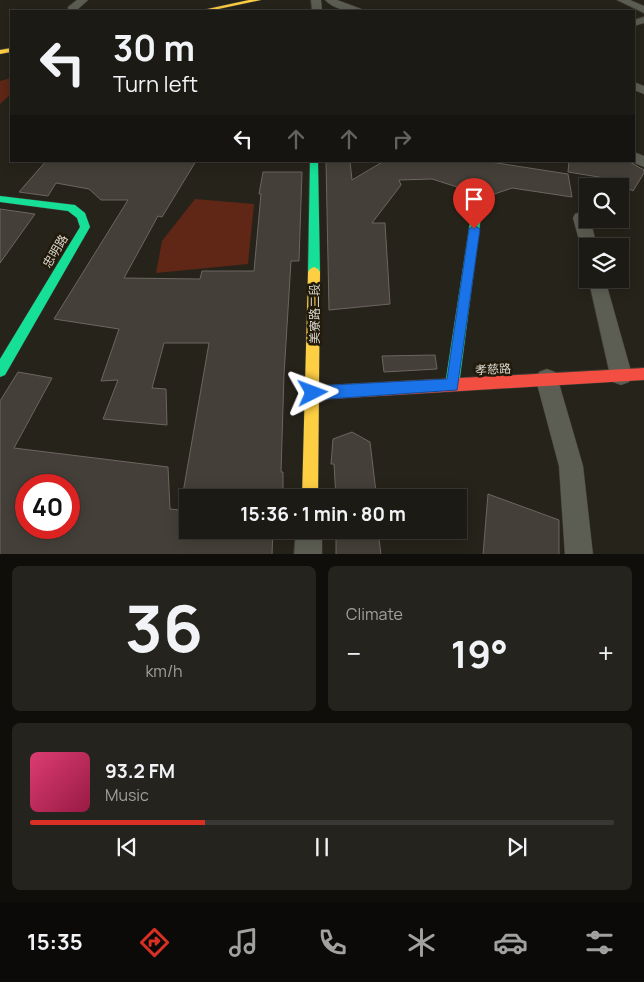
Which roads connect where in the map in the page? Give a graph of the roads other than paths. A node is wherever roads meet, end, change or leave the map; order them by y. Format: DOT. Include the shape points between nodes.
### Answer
graph roads {
  1 [pos="65,0"];
  2 [pos="83,0"];
  3 [pos="258,0"];
  4 [pos="330,0"];
  5 [pos="622,0"];
  6 [pos="72,10"];
  7 [pos="206,10"];
  8 [pos="358,10"];
  9 [pos="644,10"];
  10 [pos="314,162"];
  11 [pos="0,199"];
  12 [pos="477,209"];
  13 [pos="598,288"];
  14 [pos="0,372"];
  15 [pos="644,374"];
  16 [pos="620,375"];
  17 [pos="547,380"];
  18 [pos="452,385"];
  19 [pos="313,393"];
  20 [pos="310,489"];
  21 [pos="309,539"];
  22 [pos="308,554"];
  23 [pos="579,554"];
  1 -- 6 [label="street"];
  2 -- 6 [label="street"];
  3 -- 7 [label="street"];
  4 -- 8 [label="street"];
  5 -- 9 [label="street"];
  10 -- 19 [label="street, 美寮路二段"];
  11 -- 14 [label="street, 忠明路" via="71,208 85,227"];
  12 -- 18 [label="street"];
  13 -- 16 [label="street"];
  15 -- 16 [label="street, 孝慈路"];
  16 -- 17 [label="street, 孝慈路"];
  17 -- 18 [label="street, 孝慈路"];
  17 -- 23 [label="street" via="571,466"];
  18 -- 19 [label="street, 孝慈路"];
  19 -- 20 [label="street, 美寮路二段"];
  21 -- 22 [label="street"];
}
